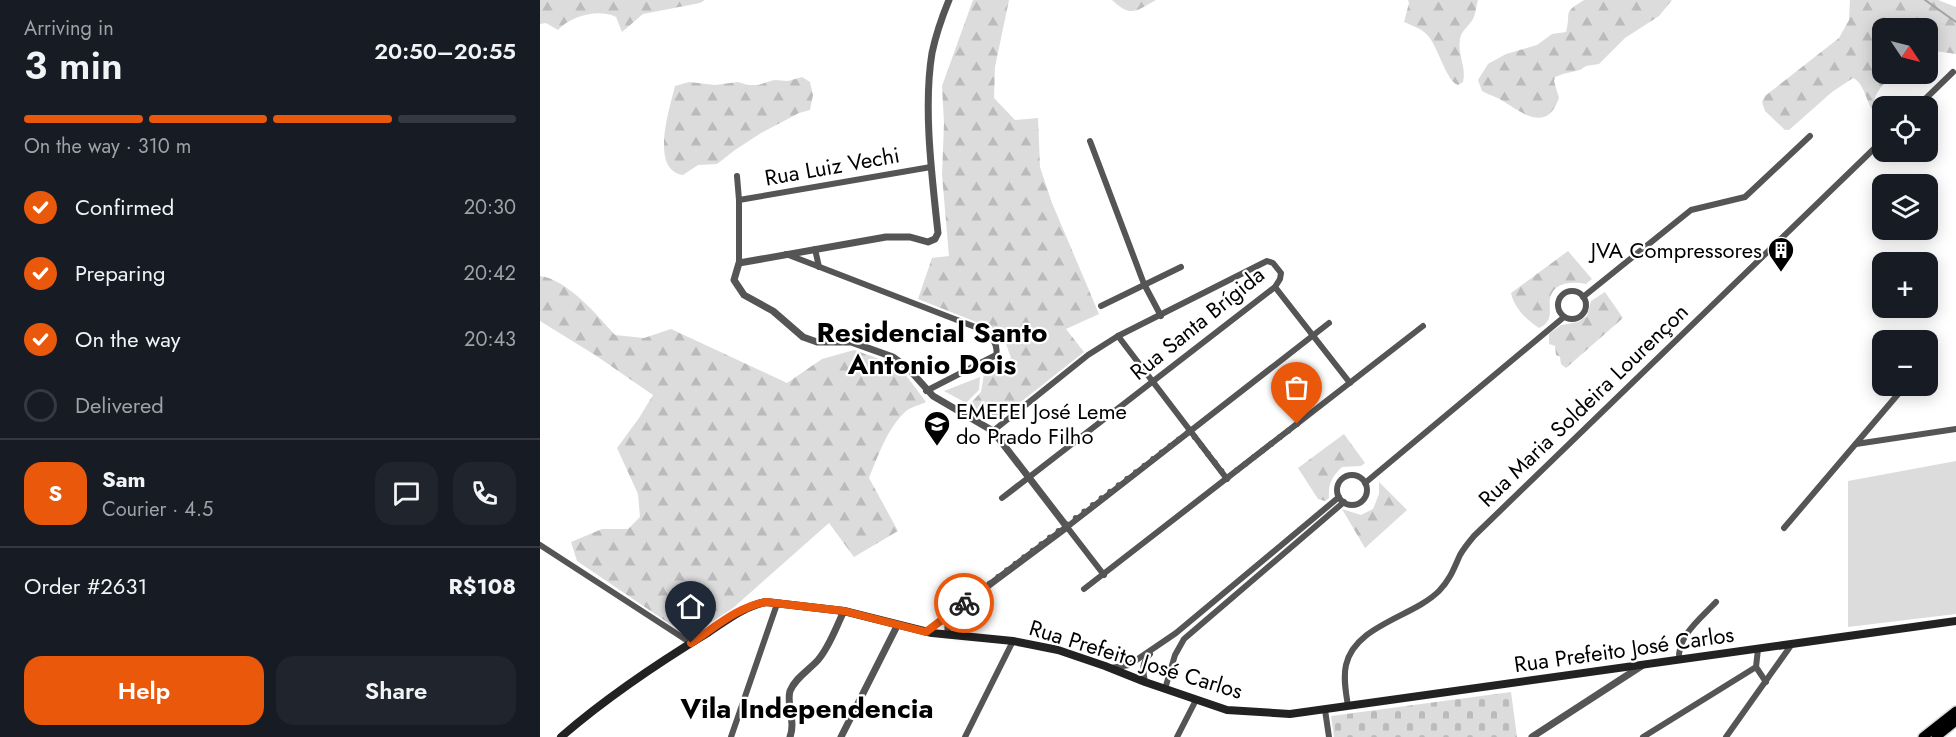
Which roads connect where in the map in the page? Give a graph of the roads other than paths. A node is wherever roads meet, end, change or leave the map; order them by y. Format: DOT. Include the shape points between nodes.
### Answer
graph roads {
  1 [pos="949,0"];
  2 [pos="1953,72"];
  3 [pos="1928,96"];
  4 [pos="1810,136"];
  5 [pos="1090,141"];
  6 [pos="1872,151"];
  7 [pos="931,167"];
  8 [pos="737,176"];
  9 [pos="739,200"];
  10 [pos="816,249"];
  11 [pos="785,254"];
  12 [pos="738,263"];
  13 [pos="819,267"];
  14 [pos="1181,267"];
  15 [pos="1144,285"];
  16 [pos="1275,287"];
  17 [pos="1583,297"];
  18 [pos="1101,306"];
  19 [pos="1161,316"];
  20 [pos="1564,317"];
  21 [pos="1329,323"];
  22 [pos="1423,326"];
  23 [pos="1313,335"];
  24 [pos="1118,336"];
  25 [pos="1153,382"];
  26 [pos="1350,383"];
  27 [pos="927,391"];
  28 [pos="1896,396"];
  29 [pos="1956,429"];
  30 [pos="993,430"];
  31 [pos="1190,431"];
  32 [pos="1855,444"];
  33 [pos="1030,478"];
  34 [pos="1227,478"];
  35 [pos="1365,483"];
  36 [pos="1002,498"];
  37 [pos="1341,500"];
  38 [pos="1067,526"];
  39 [pos="1784,528"];
  40 [pos="540,545"];
  41 [pos="1104,575"];
  42 [pos="1084,589"];
  43 [pos="1716,602"];
  44 [pos="777,604"];
  45 [pos="844,611"];
  46 [pos="952,613"];
  47 [pos="1956,621"];
  48 [pos="897,626"];
  49 [pos="926,632"];
  50 [pos="948,634"];
  51 [pos="1013,641"];
  52 [pos="691,643"];
  53 [pos="1792,644"];
  54 [pos="1154,649"];
  55 [pos="1758,649"];
  56 [pos="1679,660"];
  57 [pos="1644,665"];
  58 [pos="1756,667"];
  59 [pos="1110,668"];
  60 [pos="1621,668"];
  61 [pos="1620,680"];
  62 [pos="1145,682"];
  63 [pos="1766,682"];
  64 [pos="1165,689"];
  65 [pos="1196,700"];
  66 [pos="1348,706"];
  67 [pos="1325,710"];
  68 [pos="1956,711"];
  69 [pos="1956,721"];
  70 [pos="1956,728"];
  71 [pos="561,737"];
  72 [pos="731,737"];
  73 [pos="790,737"];
  74 [pos="841,737"];
  75 [pos="965,737"];
  76 [pos="1177,737"];
  77 [pos="1329,737"];
  78 [pos="1532,737"];
  79 [pos="1643,737"];
  80 [pos="1726,737"];
  81 [pos="1923,737"];
  82 [pos="1936,737"];
  83 [pos="1948,737"];
  1 -- 7 [label="street" via="929,75"];
  2 -- 3 [label="street"];
  4 -- 17 [label="street" via="1745,196 1691,210"];
  5 -- 15 [label="street"];
  6 -- 66 [label="street, Rua Maria Soldeira Lourençon" via="1474,536 1438,592 1354,646 1344,677"];
  7 -- 9 [label="street, Rua Luiz Vechi"];
  7 -- 10 [label="street" via="938,233 935,239 928,242 886,237"];
  8 -- 9 [label="street"];
  9 -- 12 [label="street"];
  10 -- 11 [label="street"];
  10 -- 13 [label="street"];
  11 -- 12 [label="street"];
  11 -- 13 [label="street"];
  12 -- 27 [label="street" via="734,280 744,295 773,311 803,337 810,341 851,342 893,357"];
  13 -- 27 [label="street" via="983,330 992,337 996,355"];
  14 -- 15 [label="street"];
  15 -- 18 [label="street"];
  15 -- 19 [label="street"];
  16 -- 19 [label="street, Rua Santa Brígida" via="1281,273 1267,261"];
  16 -- 23 [label="street"];
  16 -- 25 [label="street, Rua Santa Brígida"];
  17 -- 20 [label="street" via="1586,306 1581,316"];
  17 -- 20 [label="street" via="1571,291 1563,295 1558,308"];
  19 -- 24 [label="street"];
  20 -- 35 [label="street"];
  21 -- 23 [label="street"];
  22 -- 26 [label="street"];
  23 -- 26 [label="street"];
  23 -- 31 [label="street"];
  24 -- 25 [label="street"];
  24 -- 30 [label="street"];
  25 -- 31 [label="street"];
  25 -- 33 [label="street, Rua Santa Brígida"];
  26 -- 34 [label="street"];
  27 -- 30 [label="street"];
  28 -- 32 [label="street"];
  29 -- 32 [label="street"];
  30 -- 33 [label="street"];
  31 -- 34 [label="street"];
  31 -- 38 [label="street"];
  32 -- 39 [label="street"];
  33 -- 36 [label="street, Rua Santa Brígida"];
  33 -- 38 [label="street"];
  34 -- 41 [label="street"];
  35 -- 37 [label="street" via="1367,492 1362,501 1353,505"];
  35 -- 37 [label="street" via="1356,475 1342,478 1337,487"];
  37 -- 54 [label="street"];
  37 -- 64 [label="street" via="1184,639"];
  38 -- 41 [label="street"];
  38 -- 46 [label="street"];
  40 -- 52 [label="street"];
  41 -- 42 [label="street"];
  43 -- 56 [label="street" via="1686,634 1678,648"];
  44 -- 45 [label="main road, Rua Prefeito José Carlos"];
  44 -- 52 [label="main road, Rua Prefeito José Carlos" via="757,603"];
  44 -- 72 [label="street"];
  45 -- 48 [label="main road, Rua Prefeito José Carlos"];
  45 -- 73 [label="street" via="818,660 790,689"];
  46 -- 49 [label="street"];
  46 -- 50 [label="street"];
  47 -- 53 [label="main road, Rua Prefeito José Carlos"];
  48 -- 49 [label="main road, Rua Prefeito José Carlos"];
  48 -- 74 [label="street"];
  49 -- 50 [label="main road, Rua Prefeito José Carlos"];
  50 -- 51 [label="main road, Rua Prefeito José Carlos"];
  51 -- 59 [label="main road, Rua Prefeito José Carlos" via="1058,650"];
  51 -- 75 [label="street"];
  52 -- 71 [label="main road, Rua Prefeito José Carlos" via="592,710"];
  53 -- 55 [label="main road, Rua Prefeito José Carlos"];
  53 -- 63 [label="street"];
  54 -- 59 [label="street" via="1129,665"];
  54 -- 62 [label="street" via="1142,668"];
  55 -- 56 [label="main road, Rua Prefeito José Carlos"];
  55 -- 58 [label="street"];
  56 -- 57 [label="main road, Rua Prefeito José Carlos"];
  57 -- 60 [label="main road, Rua Prefeito José Carlos"];
  57 -- 61 [label="street"];
  58 -- 63 [label="street"];
  58 -- 79 [label="street"];
  59 -- 62 [label="main road, Rua Prefeito José Carlos"];
  60 -- 61 [label="street"];
  60 -- 66 [label="main road, Rua Prefeito José Carlos"];
  61 -- 78 [label="street"];
  62 -- 64 [label="main road, Rua Prefeito José Carlos"];
  63 -- 80 [label="street"];
  64 -- 65 [label="main road, Rua Prefeito José Carlos"];
  65 -- 67 [label="main road, Rua Prefeito José Carlos" via="1227,710 1271,714"];
  65 -- 76 [label="street"];
  66 -- 67 [label="main road, Rua Prefeito José Carlos"];
  67 -- 77 [label="street"];
  68 -- 81 [label="main road"];
  69 -- 82 [label="main road"];
  70 -- 83 [label="main road"];
}
